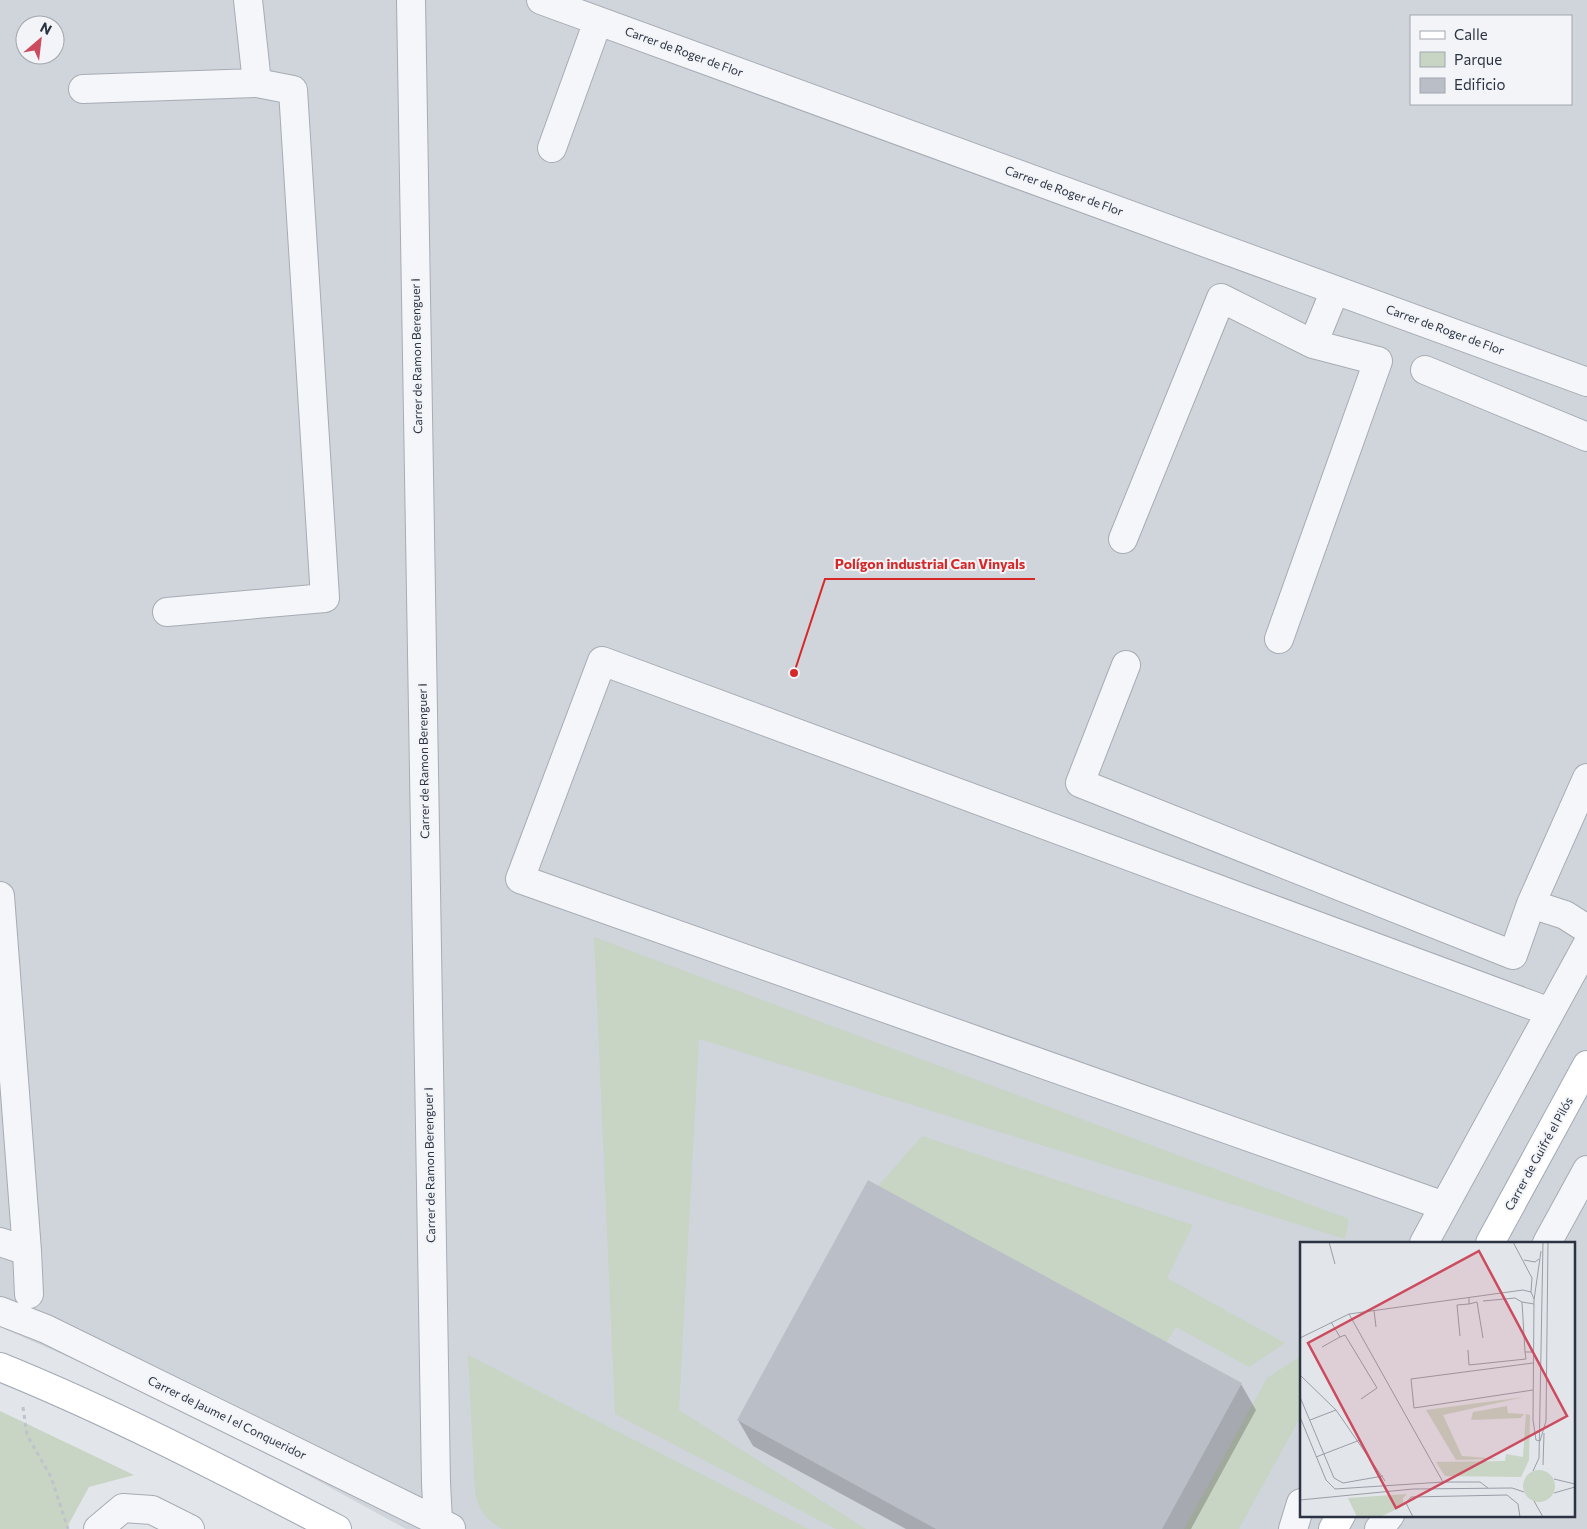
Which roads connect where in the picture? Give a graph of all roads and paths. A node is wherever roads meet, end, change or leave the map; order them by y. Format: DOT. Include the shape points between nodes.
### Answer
graph roads {
  1 [pos="248,0"];
  2 [pos="411,0"];
  3 [pos="541,0"];
  4 [pos="598,21"];
  5 [pos="257,83"];
  6 [pos="83,89"];
  7 [pos="552,148"];
  8 [pos="1335,290"];
  9 [pos="1313,344"];
  10 [pos="1424,370"];
  11 [pos="1587,382"];
  12 [pos="1587,437"];
  13 [pos="1123,539"];
  14 [pos="167,612"];
  15 [pos="1279,638"];
  16 [pos="1126,665"];
  17 [pos="1587,778"];
  18 [pos="0,899"];
  19 [pos="1531,904"];
  20 [pos="1587,929"];
  21 [pos="1587,945"];
  22 [pos="1550,1012"];
  23 [pos="1587,1066"];
  24 [pos="1587,1170"];
  25 [pos="1444,1206"];
  26 [pos="0,1242"];
  27 [pos="1425,1242"];
  28 [pos="1491,1242"];
  29 [pos="1548,1242"];
  30 [pos="27,1251"];
  31 [pos="29,1294"];
  32 [pos="0,1311"];
  33 [pos="9,1371"];
  34 [pos="1300,1506"];
  35 [pos="1340,1516"];
  36 [pos="1389,1516"];
  37 [pos="445,1525"];
  38 [pos="68,1529"];
  39 [pos="98,1529"];
  40 [pos="190,1529"];
  41 [pos="337,1529"];
  42 [pos="1293,1529"];
  43 [pos="1333,1529"];
  44 [pos="1379,1529"];
  1 -- 5 [label="street"];
  2 -- 37 [label="street, Carrer de Ramon Berenguer I" via="436,1483"];
  3 -- 4 [label="street, Carrer de Roger de Flor"];
  4 -- 7 [label="street"];
  4 -- 8 [label="street, Carrer de Roger de Flor"];
  5 -- 6 [label="street"];
  5 -- 14 [label="street" via="293,90 325,598"];
  8 -- 9 [label="street"];
  8 -- 11 [label="street, Carrer de Roger de Flor"];
  9 -- 13 [label="street" via="1221,298"];
  9 -- 15 [label="street" via="1378,361"];
  10 -- 12 [label="street"];
  16 -- 19 [label="street" via="1080,783 1513,955"];
  17 -- 19 [label="street"];
  18 -- 30 [label="street"];
  19 -- 20 [label="street" via="1565,915"];
  21 -- 22 [label="street"];
  22 -- 25 [label="street"];
  22 -- 25 [label="street" via="602,661 520,879"];
  23 -- 28 [label="main road, Carrer de Guifré el Pilós"];
  24 -- 29 [label="street"];
  25 -- 27 [label="street"];
  26 -- 30 [label="street"];
  30 -- 31 [label="street"];
  32 -- 37 [label="street, Carrer de Jaume I el Conqueridor" via="46,1329"];
  33 -- 38 [label="path" via="27,1434 51,1477"];
  33 -- 41 [label="main road" via="111,1416"];
  34 -- 42 [label="street"];
  35 -- 43 [label="main road"];
  36 -- 44 [label="street"];
  39 -- 40 [label="street" via="123,1508 152,1510"];
}
